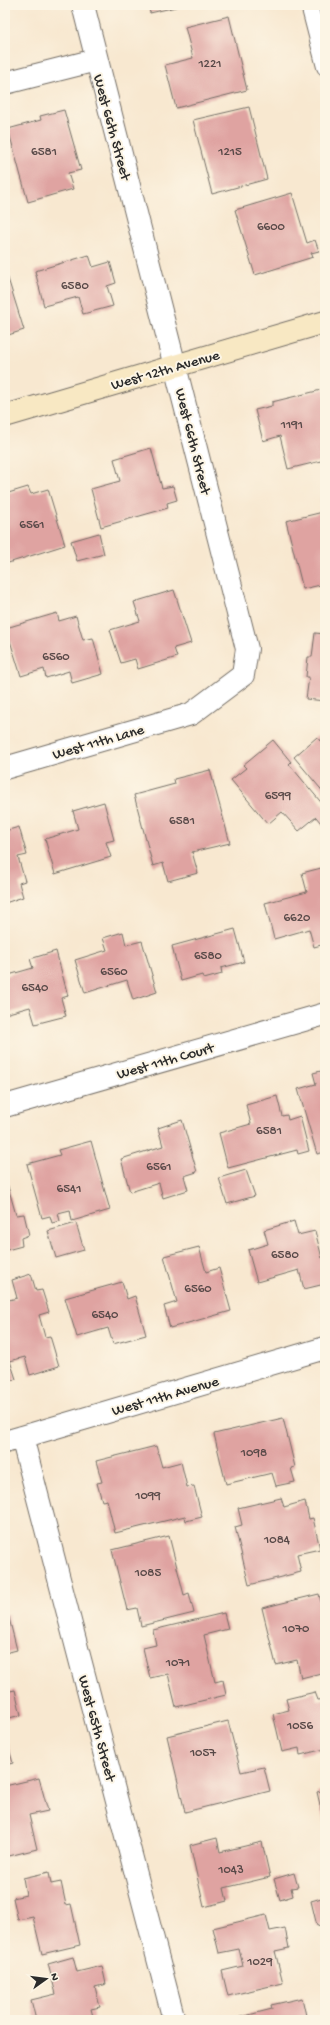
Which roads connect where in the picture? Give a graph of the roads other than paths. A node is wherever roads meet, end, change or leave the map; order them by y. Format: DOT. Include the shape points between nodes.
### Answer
graph roads {
  1 [pos="82,5"];
  2 [pos="315,8"];
  3 [pos="96,60"];
  4 [pos="325,67"];
  5 [pos="5,83"];
  6 [pos="325,322"];
  7 [pos="175,366"];
  8 [pos="5,416"];
  9 [pos="191,714"];
  10 [pos="5,768"];
  11 [pos="325,1014"];
  12 [pos="5,1106"];
  13 [pos="325,1348"];
  14 [pos="13,1439"];
  15 [pos="174,2020"];
  1 -- 3 [label="street, West 66th Street"];
  2 -- 4 [label="lane"];
  3 -- 5 [label="street"];
  3 -- 7 [label="street, West 66th Street"];
  6 -- 7 [label="main road, West 12th Avenue"];
  7 -- 8 [label="main road, West 12th Avenue"];
  7 -- 9 [label="street, West 66th Street" via="247,648 243,675"];
  9 -- 10 [label="street, West 11th Lane"];
  11 -- 12 [label="street, West 11th Court"];
  13 -- 14 [label="street, West 11th Avenue"];
  14 -- 15 [label="street, West 65th Street"];
}
